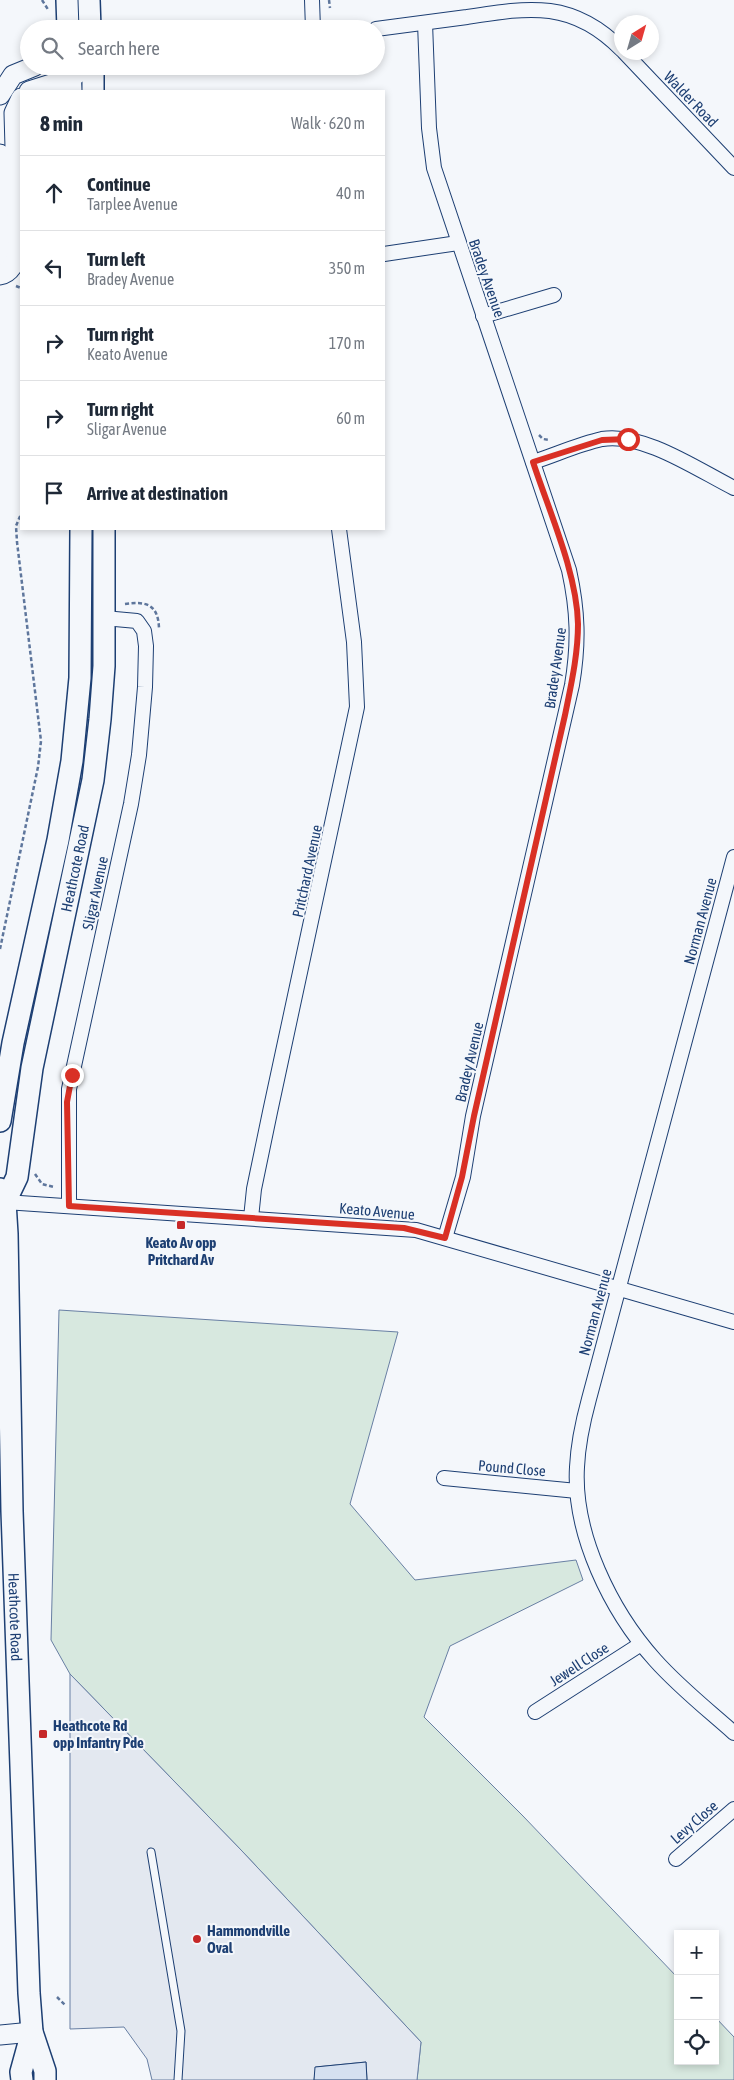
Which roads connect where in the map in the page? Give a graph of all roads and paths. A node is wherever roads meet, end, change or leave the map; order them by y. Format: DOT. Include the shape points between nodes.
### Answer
graph roads {
  1 [pos="67,0"];
  2 [pos="89,0"];
  3 [pos="312,0"];
  4 [pos="330,0"];
  5 [pos="330,8"];
  6 [pos="68,20"];
  7 [pos="90,20"];
  8 [pos="313,20"];
  9 [pos="425,23"];
  10 [pos="385,28"];
  11 [pos="614,43"];
  12 [pos="632,60"];
  13 [pos="20,72"];
  14 [pos="92,75"];
  15 [pos="70,78"];
  16 [pos="32,90"];
  17 [pos="93,90"];
  18 [pos="0,95"];
  19 [pos="20,100"];
  20 [pos="0,154"];
  21 [pos="734,168"];
  22 [pos="458,243"];
  23 [pos="385,254"];
  24 [pos="0,258"];
  25 [pos="0,275"];
  26 [pos="554,295"];
  27 [pos="483,316"];
  28 [pos="533,462"];
  29 [pos="734,488"];
  30 [pos="20,516"];
  31 [pos="81,530"];
  32 [pos="104,530"];
  33 [pos="339,530"];
  34 [pos="104,618"];
  35 [pos="734,857"];
  36 [pos="1,933"];
  37 [pos="0,949"];
  38 [pos="0,1121"];
  39 [pos="2,1197"];
  40 [pos="69,1206"];
  41 [pos="251,1218"];
  42 [pos="445,1238"];
  43 [pos="618,1288"];
  44 [pos="734,1322"];
  45 [pos="444,1478"];
  46 [pos="577,1490"];
  47 [pos="641,1644"];
  48 [pos="535,1712"];
  49 [pos="734,1733"];
  50 [pos="734,1809"];
  51 [pos="151,1852"];
  52 [pos="676,1859"];
  53 [pos="57,1997"];
  54 [pos="65,2005"];
  55 [pos="32,2032"];
  56 [pos="0,2035"];
  57 [pos="22,2080"];
  58 [pos="45,2080"];
  59 [pos="178,2080"];
  1 -- 6 [label="main road"];
  2 -- 7 [label="main road"];
  3 -- 8 [label="street"];
  4 -- 5 [label="path"];
  9 -- 10 [label="street, Walder Road"];
  9 -- 11 [label="street, Walder Road" via="517,10 559,12 590,23"];
  9 -- 22 [label="street, Bradey Avenue" via="431,150"];
  12 -- 21 [label="street, Walder Road"];
  13 -- 18 [label="street" via="13,75"];
  14 -- 17 [label="main road"];
  15 -- 16 [label="street"];
  19 -- 25 [label="street" via="14,113 18,252 9,271"];
  20 -- 24 [label="street" via="3,246"];
  22 -- 23 [label="street"];
  22 -- 27 [label="street, Bradey Avenue"];
  26 -- 27 [label="street"];
  27 -- 28 [label="street, Bradey Avenue"];
  28 -- 29 [label="street" via="602,440 628,439 652,446"];
  28 -- 42 [label="street, Bradey Avenue" via="569,570 578,623 576,656 462,1177"];
  30 -- 36 [label="path" via="16,542 41,741"];
  31 -- 38 [label="main road, Heathcote Road" via="80,678 72,761 13,1043"];
  32 -- 34 [label="main road, Heathcote Road"];
  33 -- 41 [label="street, Pritchard Avenue" via="354,642 357,707 254,1189"];
  34 -- 39 [label="main road, Heathcote Road" via="100,719 91,788 32,1068 17,1177"];
  34 -- 40 [label="street, Sligar Avenue" via="137,622 143,627 145,687 134,789 69,1089"];
  35 -- 43 [label="street, Norman Avenue"];
  36 -- 37 [label="path"];
  39 -- 40 [label="street, Keato Avenue"];
  39 -- 55 [label="main road, Heathcote Road" via="7,1234 20,1772"];
  40 -- 41 [label="street, Keato Avenue"];
  41 -- 42 [label="street, Keato Avenue" via="404,1228"];
  42 -- 43 [label="street, Keato Avenue"];
  43 -- 44 [label="street, Keato Avenue"];
  43 -- 46 [label="street, Norman Avenue" via="583,1422 576,1468"];
  45 -- 46 [label="street, Pound Close"];
  46 -- 47 [label="street, Norman Avenue" via="587,1538 603,1582"];
  47 -- 48 [label="street, Jewell Close"];
  47 -- 49 [label="street, Norman Avenue"];
  50 -- 52 [label="street, Levy Close"];
  51 -- 59 [label="lane" via="181,2031"];
  53 -- 54 [label="path"];
  55 -- 56 [label="street"];
  55 -- 57 [label="main road, Heathcote Road" via="21,2072"];
  55 -- 58 [label="main road, Heathcote Road"];
}
